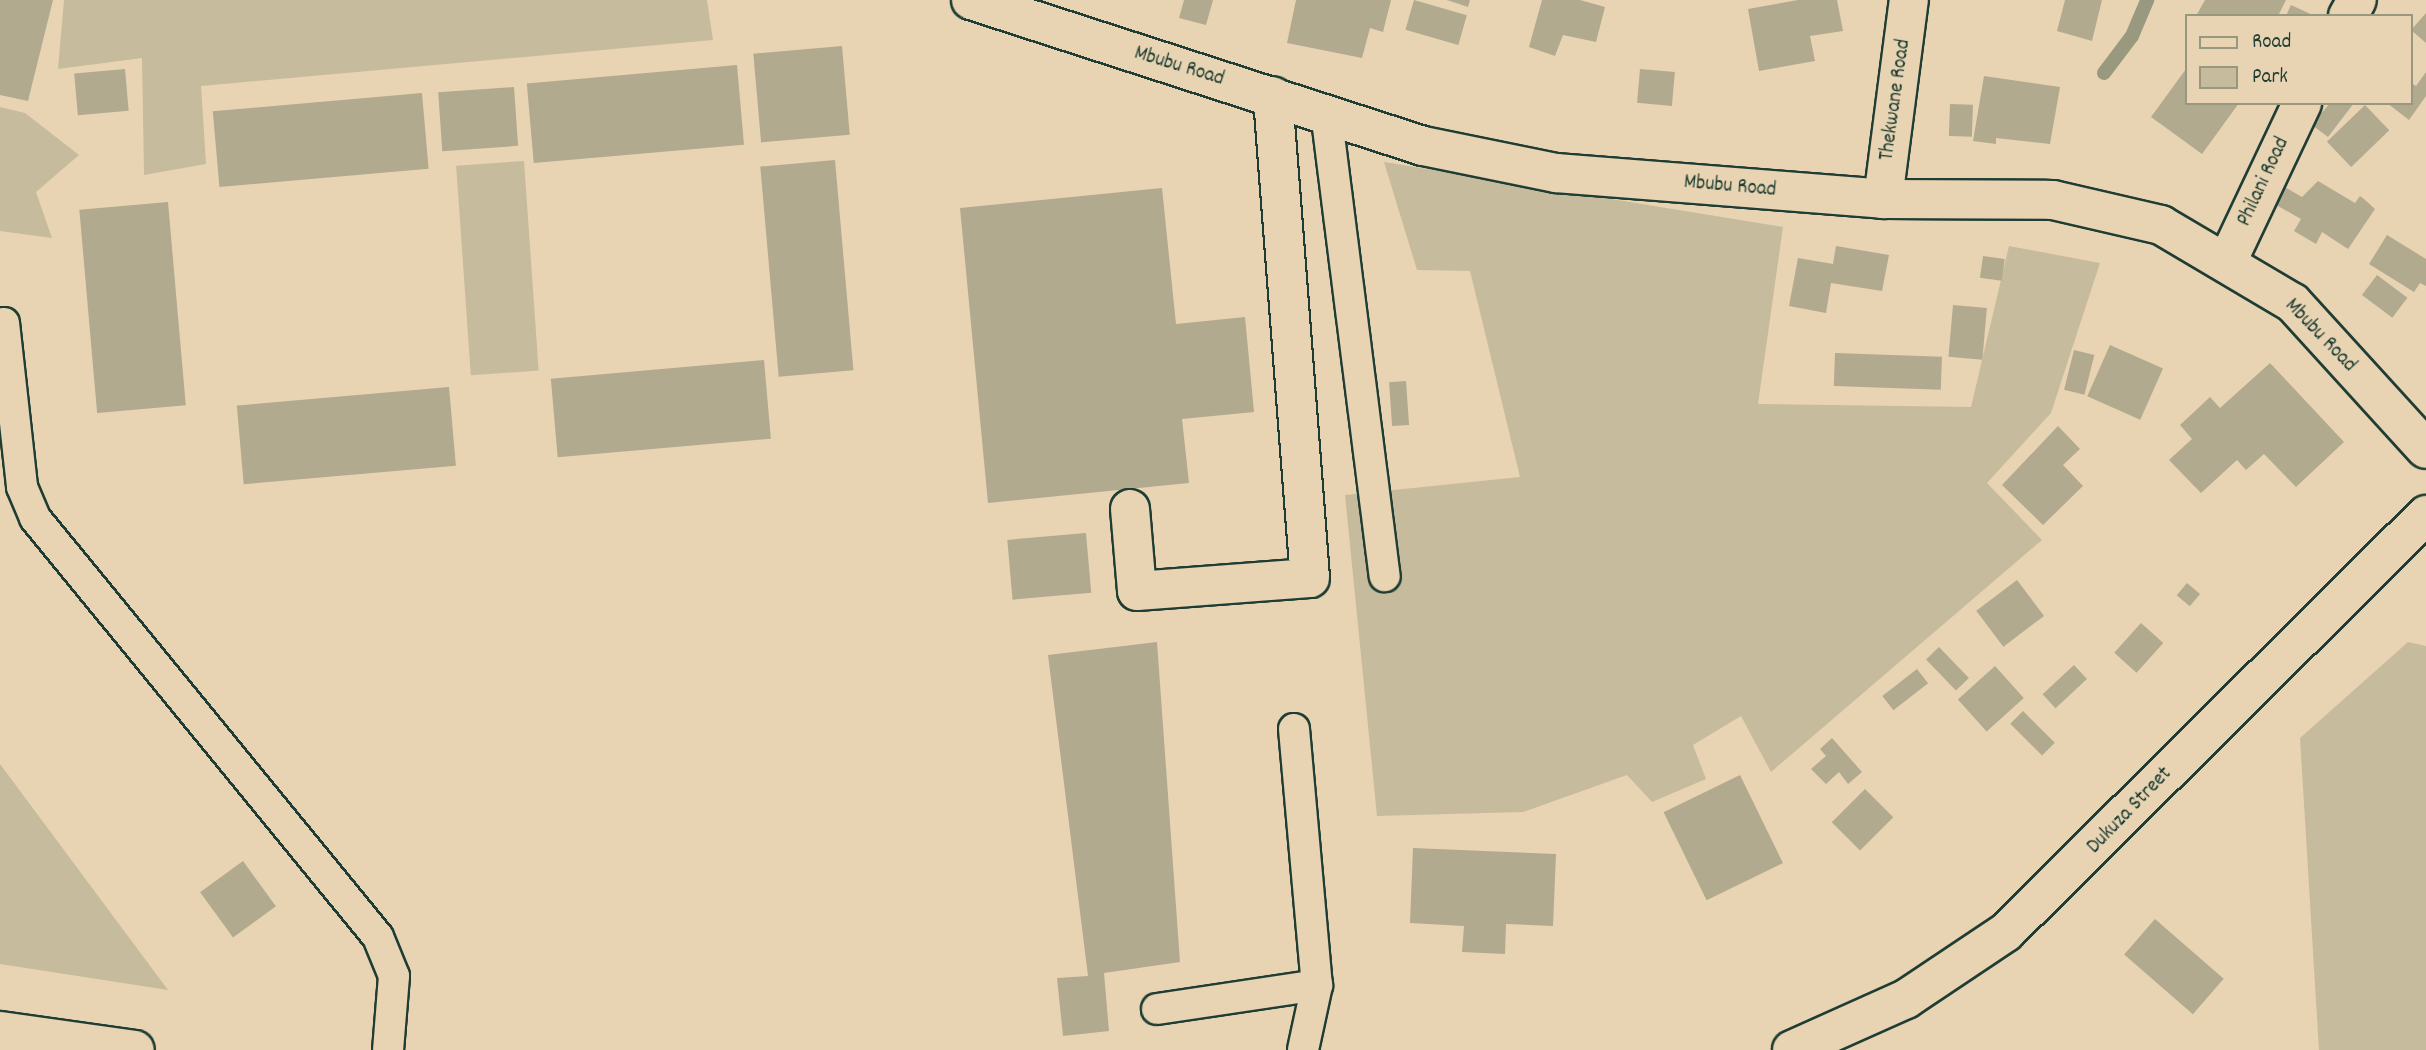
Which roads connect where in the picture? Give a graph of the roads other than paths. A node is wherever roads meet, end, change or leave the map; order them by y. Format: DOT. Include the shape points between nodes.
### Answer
graph roads {
  1 [pos="971,0"];
  2 [pos="1909,0"];
  3 [pos="1273,96"];
  4 [pos="2301,105"];
  5 [pos="1326,112"];
  6 [pos="1883,199"];
  7 [pos="2227,262"];
  8 [pos="4,323"];
  9 [pos="2426,449"];
  10 [pos="1130,509"];
  11 [pos="2426,515"];
  12 [pos="1385,576"];
  13 [pos="1294,729"];
  14 [pos="1317,985"];
  15 [pos="1157,1009"];
  16 [pos="23,1039"];
  17 [pos="135,1050"];
  18 [pos="388,1050"];
  19 [pos="1303,1050"];
  20 [pos="1792,1050"];
  1 -- 3 [label="street, Mbubu Road"];
  2 -- 6 [label="street, Thekwane Road"];
  3 -- 5 [label="street, Mbubu Road"];
  3 -- 10 [label="street" via="1310,578 1137,590"];
  4 -- 7 [label="street, Philani Road"];
  5 -- 6 [label="street, Mbubu Road" via="1423,146 1556,173"];
  5 -- 12 [label="lane"];
  6 -- 7 [label="street, Mbubu Road" via="2053,201 2161,225"];
  7 -- 9 [label="street, Mbubu Road" via="2293,303"];
  8 -- 18 [label="lane" via="22,487 35,518 378,937 394,976"];
  11 -- 20 [label="street, Dukuza Street" via="2007,932 1906,999"];
  13 -- 14 [label="lane"];
  14 -- 15 [label="lane"];
  14 -- 19 [label="lane"];
  16 -- 17 [label="street"];
}
